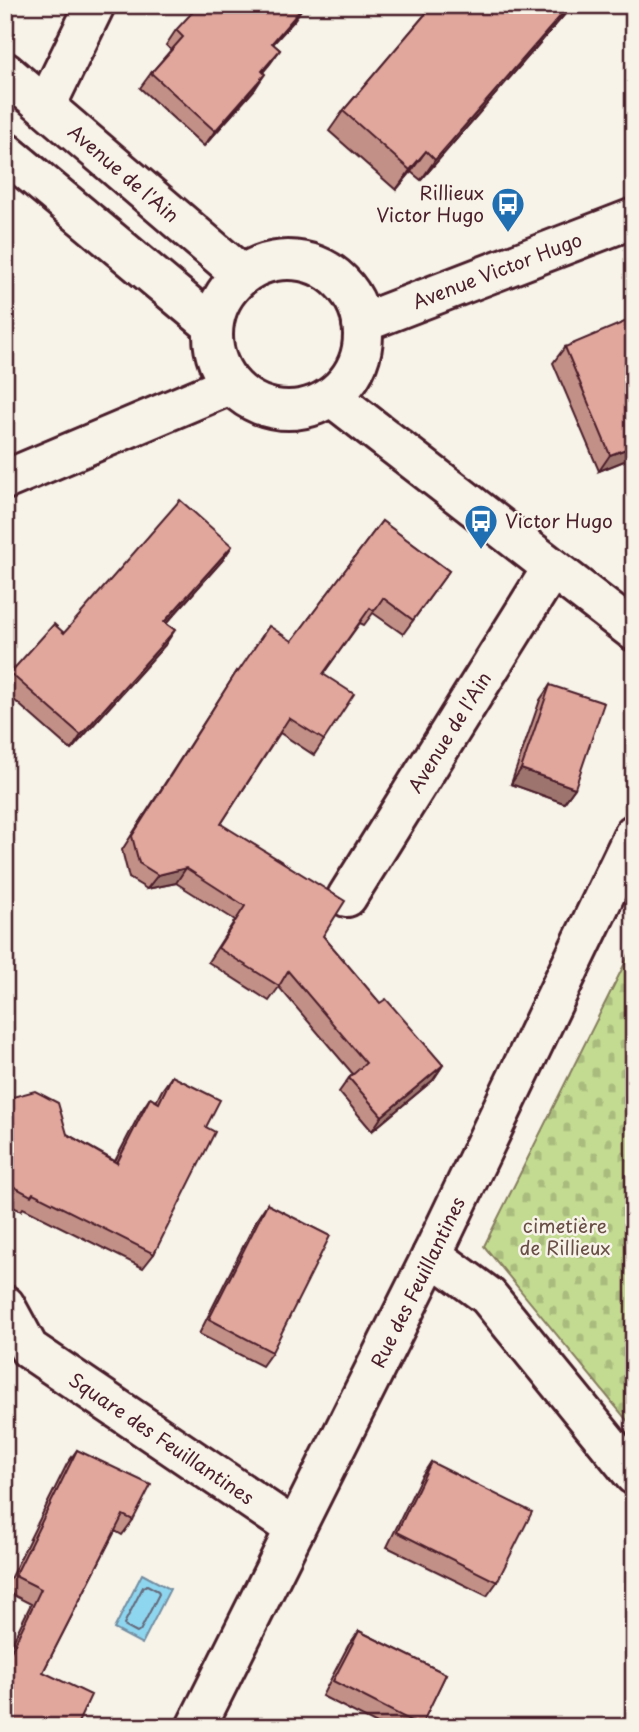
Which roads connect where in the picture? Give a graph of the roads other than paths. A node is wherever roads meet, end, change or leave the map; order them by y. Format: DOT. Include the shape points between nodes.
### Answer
graph roads {
  1 [pos="95,5"];
  2 [pos="5,72"];
  3 [pos="46,106"];
  4 [pos="5,152"];
  5 [pos="634,218"];
  6 [pos="242,275"];
  7 [pos="362,323"];
  8 [pos="212,326"];
  9 [pos="230,385"];
  10 [pos="332,397"];
  11 [pos="5,480"];
  12 [pos="552,568"];
  13 [pos="634,631"];
  14 [pos="634,834"];
  15 [pos="347,897"];
  16 [pos="432,1255"];
  17 [pos="5,1305"];
  18 [pos="17,1350"];
  19 [pos="634,1475"];
  20 [pos="295,1529"];
  21 [pos="196,1727"];
  1 -- 3 [label="street"];
  2 -- 3 [label="street, Avenue de l'Ain"];
  3 -- 6 [label="street, Avenue de l'Ain"];
  4 -- 8 [label="street"];
  5 -- 7 [label="street, Avenue Victor Hugo"];
  6 -- 7 [label="street" via="285,260 307,262 346,286"];
  6 -- 8 [label="street" via="228,289"];
  7 -- 10 [label="street" via="361,354 351,378"];
  8 -- 9 [label="street" via="218,367"];
  9 -- 10 [label="street" via="247,399 290,411"];
  9 -- 11 [label="street"];
  10 -- 12 [label="street"];
  12 -- 13 [label="street"];
  12 -- 15 [label="street, Avenue de l'Ain"];
  14 -- 16 [label="street, Rue des Feuillantines"];
  16 -- 19 [label="street" via="488,1296"];
  16 -- 20 [label="street, Rue des Feuillantines"];
  17 -- 18 [label="street, Square des Feuillantines"];
  18 -- 20 [label="street, Square des Feuillantines"];
  20 -- 21 [label="street, Rue des Feuillantines"];
}
